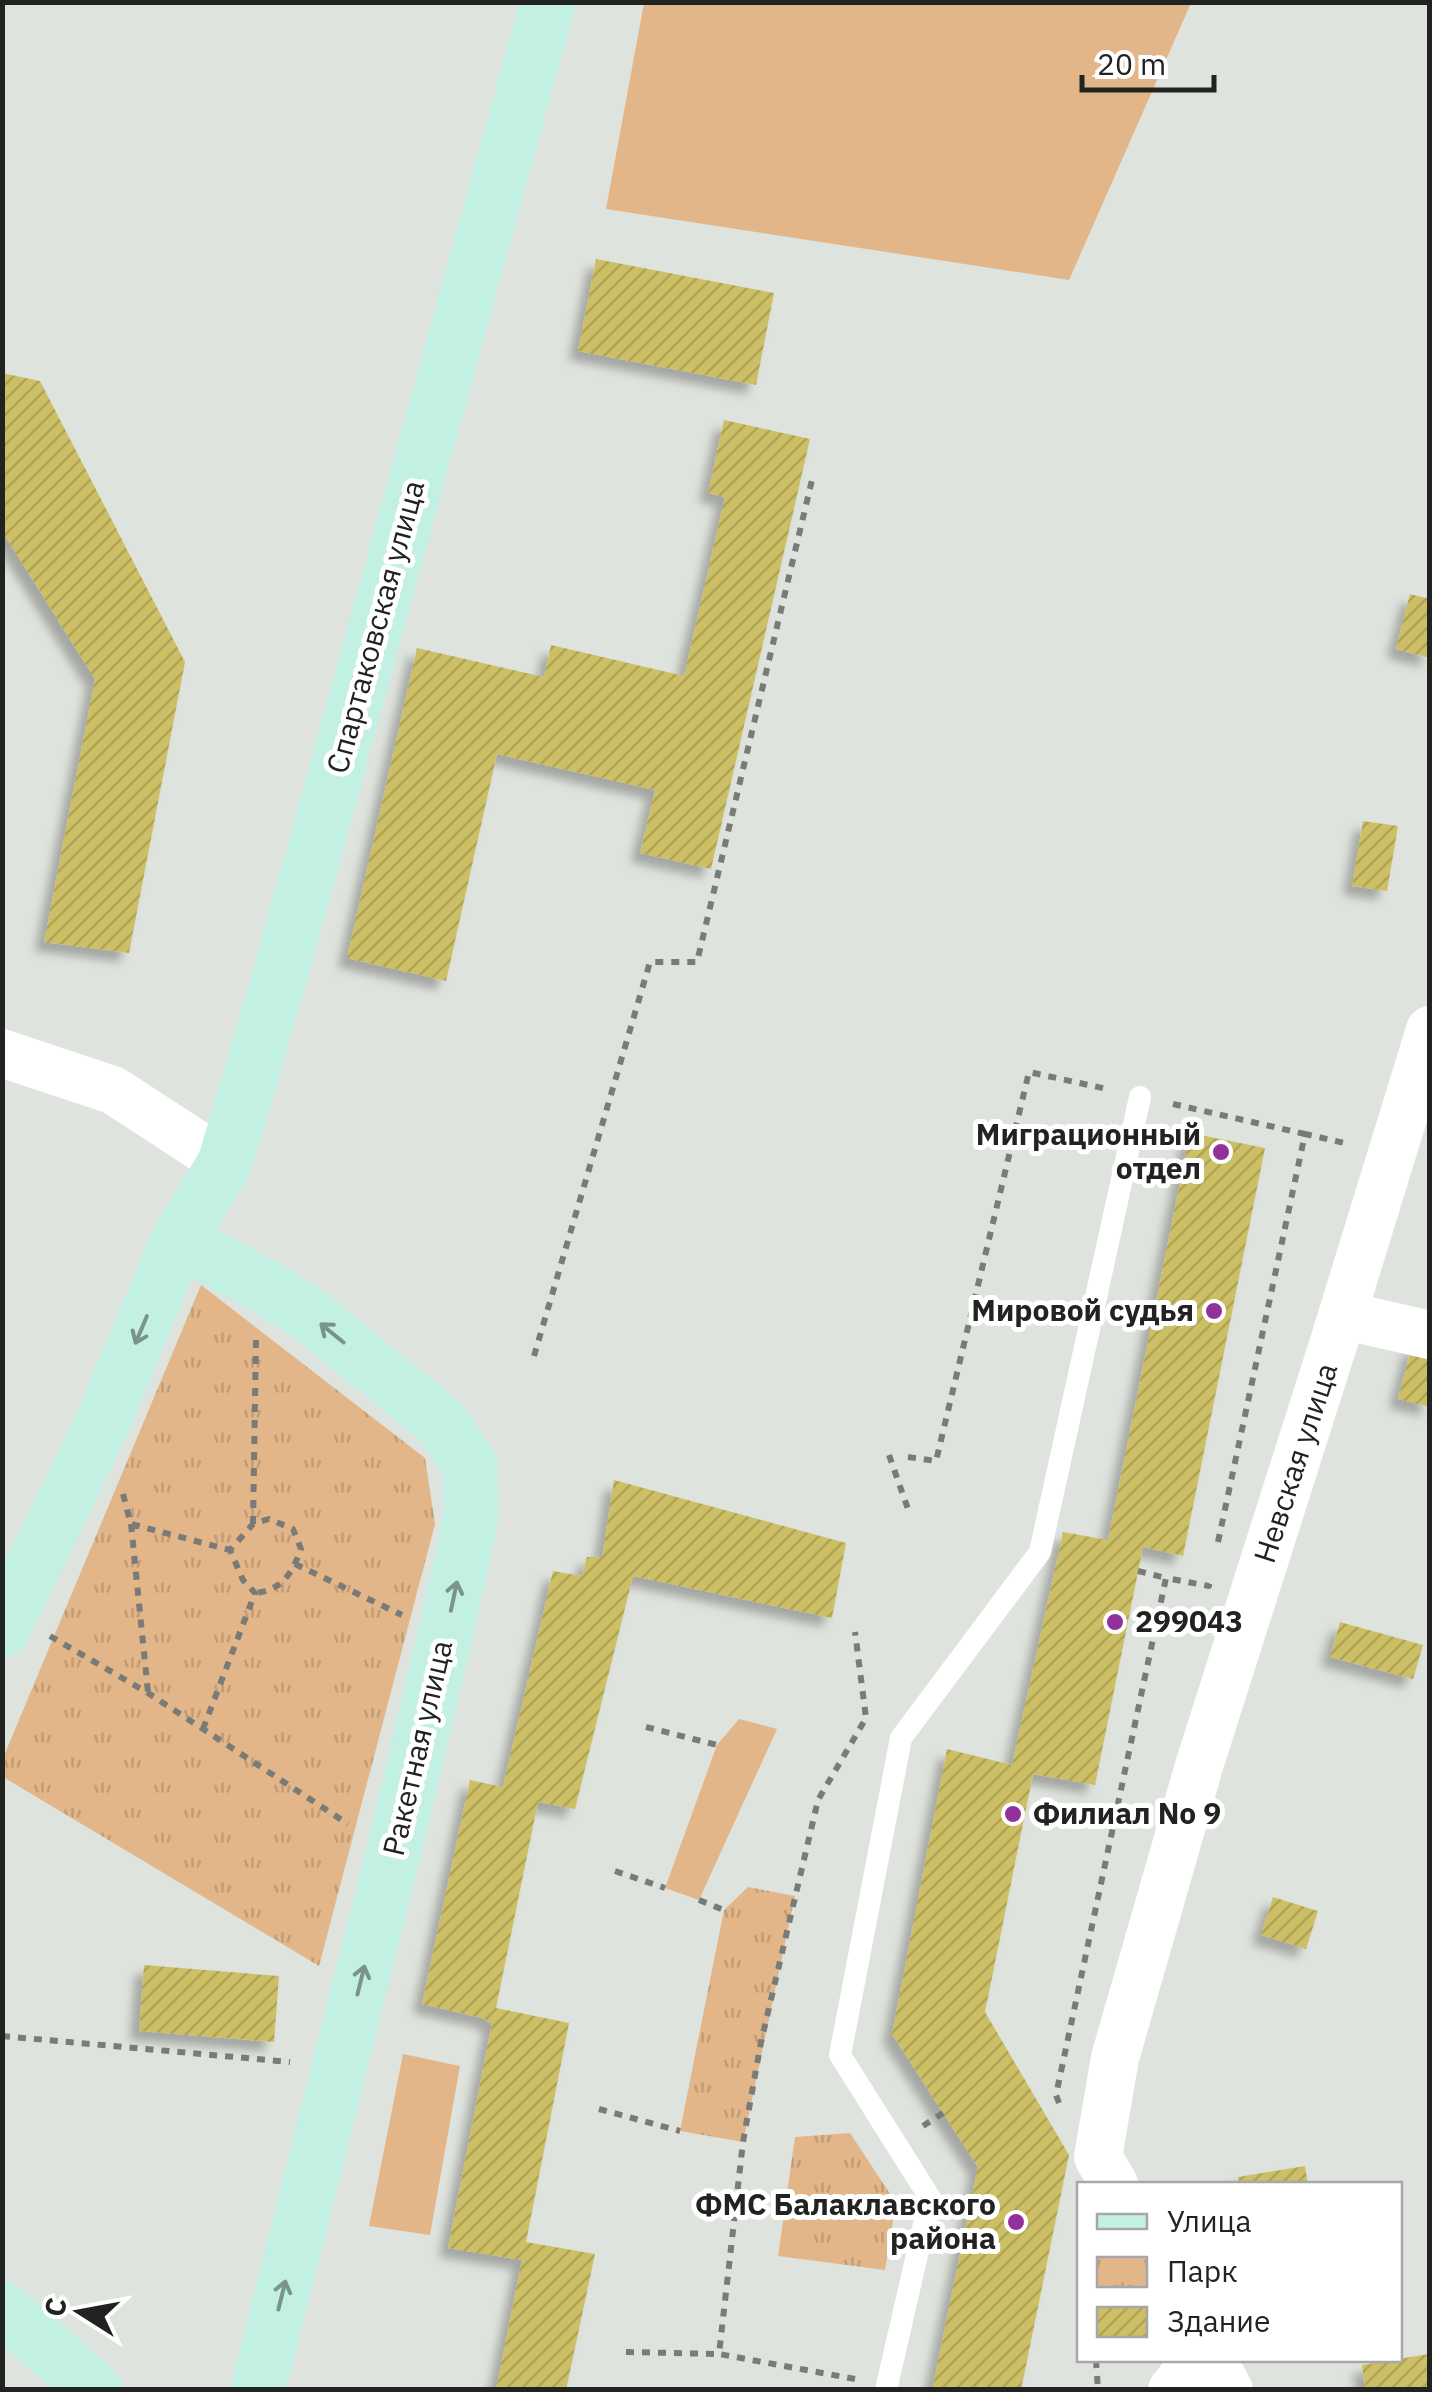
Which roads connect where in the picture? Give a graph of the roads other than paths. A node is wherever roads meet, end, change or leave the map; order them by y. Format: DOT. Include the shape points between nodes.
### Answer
graph roads {
  1 [pos="548,2"];
  2 [pos="1430,1030"];
  3 [pos="2,1053"];
  4 [pos="1140,1096"];
  5 [pos="225,1163"];
  6 [pos="178,1240"];
  7 [pos="1342,1315"];
  8 [pos="1430,1335"];
  9 [pos="6,1621"];
  10 [pos="1113,2182"];
  11 [pos="2,2308"];
  12 [pos="1194,2362"];
  13 [pos="1214,2362"];
  14 [pos="887,2387"];
  15 [pos="96,2390"];
  16 [pos="258,2390"];
  17 [pos="1172,2390"];
  18 [pos="1229,2390"];
  1 -- 5 [label="main road, Спартаковская улица"];
  2 -- 7 [label="street, Невская улица"];
  3 -- 5 [label="street" via="113,1090"];
  4 -- 14 [label="lane" via="1040,1552 901,1738 840,2056 930,2198"];
  5 -- 6 [label="main road, Спартаковская улица"];
  6 -- 9 [label="main road, Спартаковская улица, one-way" via="103,1422"];
  16 -- 6 [label="main road, Ракетная улица, one-way" via="445,1636 471,1517 470,1465 441,1422 306,1312"];
  7 -- 8 [label="street"];
  7 -- 10 [label="street, Невская улица" via="1115,2058 1098,2157"];
  11 -- 15 [label="main road"];
  12 -- 17 [label="street"];
  13 -- 18 [label="street"];
}
